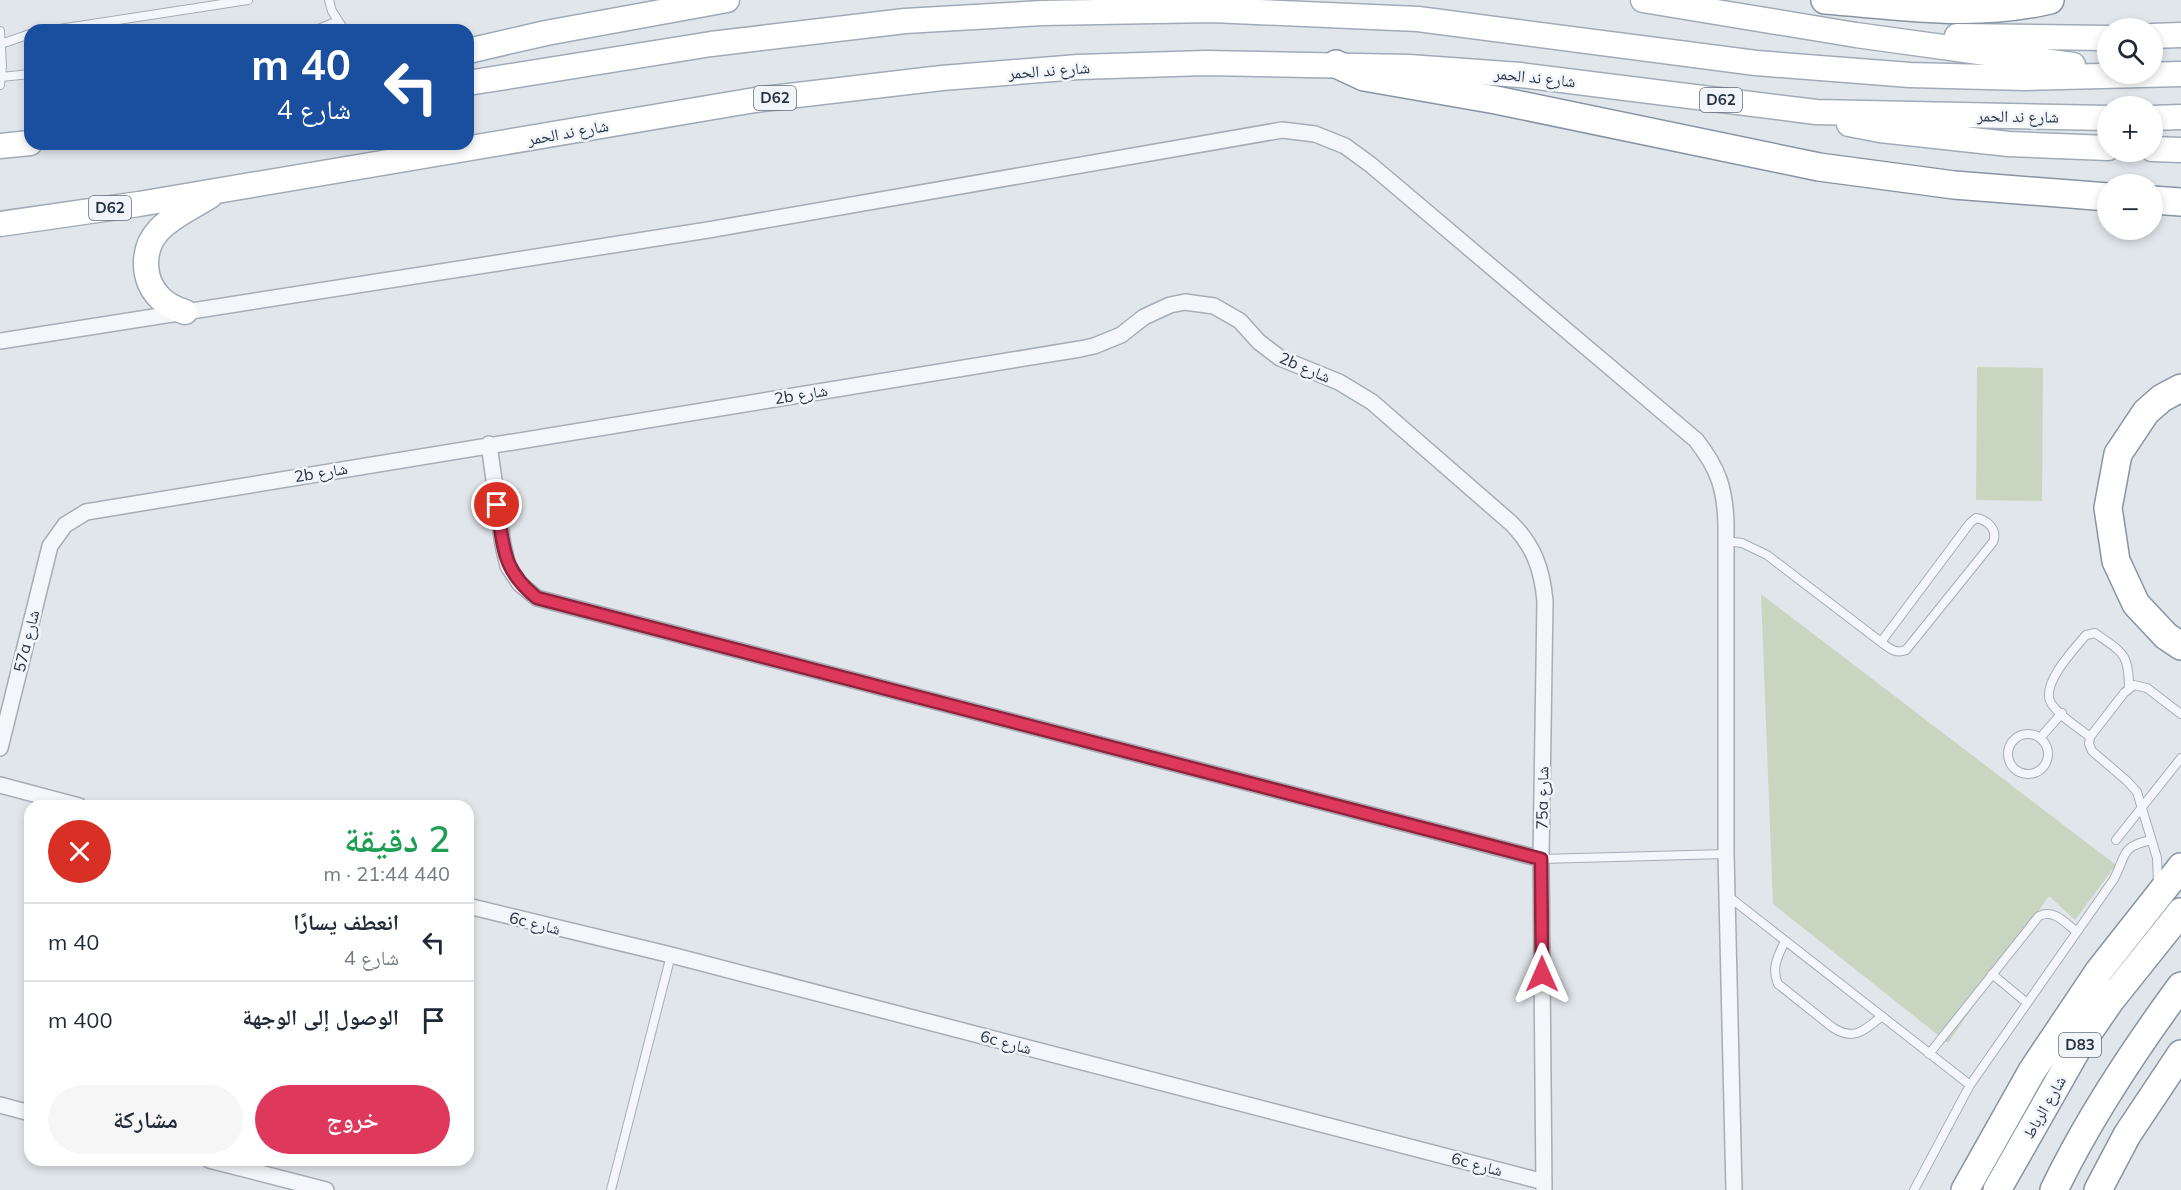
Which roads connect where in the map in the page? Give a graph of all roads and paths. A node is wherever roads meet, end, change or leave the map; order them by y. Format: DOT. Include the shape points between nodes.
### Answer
graph roads {
  1 [pos="248,0"];
  2 [pos="329,0"];
  3 [pos="727,0"];
  4 [pos="1642,0"];
  5 [pos="1825,0"];
  6 [pos="1924,0"];
  7 [pos="2050,0"];
  8 [pos="1879,4"];
  9 [pos="338,21"];
  10 [pos="92,24"];
  11 [pos="331,24"];
  12 [pos="340,24"];
  13 [pos="0,31"];
  14 [pos="1856,35"];
  15 [pos="2181,35"];
  16 [pos="24,36"];
  17 [pos="2163,36"];
  18 [pos="2097,38"];
  19 [pos="1,44"];
  20 [pos="474,50"];
  21 [pos="1336,64"];
  22 [pos="2097,68"];
  23 [pos="2163,74"];
  24 [pos="2181,74"];
  25 [pos="24,75"];
  26 [pos="2097,75"];
  27 [pos="1,81"];
  28 [pos="474,82"];
  29 [pos="1816,112"];
  30 [pos="2181,117"];
  31 [pos="2097,118"];
  32 [pos="2163,118"];
  33 [pos="24,144"];
  34 [pos="0,146"];
  35 [pos="474,147"];
  36 [pos="2097,148"];
  37 [pos="2163,149"];
  38 [pos="457,150"];
  39 [pos="2181,150"];
  40 [pos="219,190"];
  41 [pos="2097,196"];
  42 [pos="2163,201"];
  43 [pos="2181,202"];
  44 [pos="0,224"];
  45 [pos="185,312"];
  46 [pos="0,341"];
  47 [pos="2181,388"];
  48 [pos="489,444"];
  49 [pos="1511,523"];
  50 [pos="1725,542"];
  51 [pos="44,570"];
  52 [pos="1881,642"];
  53 [pos="2181,646"];
  54 [pos="2129,688"];
  55 [pos="2062,713"];
  56 [pos="2181,714"];
  57 [pos="2090,737"];
  58 [pos="2040,738"];
  59 [pos="0,748"];
  60 [pos="2181,758"];
  61 [pos="0,785"];
  62 [pos="56,800"];
  63 [pos="2142,805"];
  64 [pos="2116,840"];
  65 [pos="2151,840"];
  66 [pos="1726,854"];
  67 [pos="1541,859"];
  68 [pos="2181,867"];
  69 [pos="2159,893"];
  70 [pos="1726,895"];
  71 [pos="474,907"];
  72 [pos="2181,912"];
  73 [pos="2076,931"];
  74 [pos="1785,940"];
  75 [pos="671,955"];
  76 [pos="1992,974"];
  77 [pos="2181,986"];
  78 [pos="2027,1003"];
  79 [pos="1882,1017"];
  80 [pos="1929,1054"];
  81 [pos="2181,1054"];
  82 [pos="1970,1085"];
  83 [pos="0,1105"];
  84 [pos="24,1111"];
  85 [pos="232,1166"];
  86 [pos="1544,1186"];
  87 [pos="326,1190"];
  88 [pos="611,1190"];
  89 [pos="1734,1190"];
  90 [pos="1914,1190"];
  91 [pos="1965,1190"];
  92 [pos="1997,1190"];
  93 [pos="2054,1190"];
  94 [pos="2098,1190"];
  1 -- 10 [label="lane"];
  2 -- 9 [label="lane"];
  3 -- 20 [label="main road"];
  4 -- 14 [label="main road"];
  5 -- 8 [label="highway"];
  6 -- 8 [label="lane"];
  7 -- 8 [label="highway" via="1972,11"];
  9 -- 11 [label="lane"];
  9 -- 12 [label="lane"];
  13 -- 19 [label="lane"];
  14 -- 18 [label="main road"];
  14 -- 22 [label="main road"];
  15 -- 17 [label="main road"];
  16 -- 19 [label="lane"];
  19 -- 27 [label="lane"];
  21 -- 29 [label="main road, شارع ند الحمر / D62" via="1520,75"];
  21 -- 35 [label="main road, شارع ند الحمر / D62" via="1142,64 878,84 755,100"];
  21 -- 41 [label="highway" via="1364,78 1496,99 1819,167 1954,185"];
  23 -- 24 [label="main road"];
  25 -- 27 [label="lane"];
  26 -- 28 [label="main road" via="1910,75 1756,63 1460,23 1212,10 1042,13 904,21 711,45"];
  29 -- 31 [label="main road, شارع ند الحمر / D62"];
  29 -- 36 [label="main road" via="1880,130 2009,144"];
  30 -- 32 [label="main road"];
  33 -- 34 [label="main road"];
  37 -- 39 [label="main road"];
  38 -- 40 [label="main road, شارع ند الحمر / D62"];
  40 -- 44 [label="main road, شارع ند الحمر / D62"];
  40 -- 45 [label="main road" via="164,225 147,251 146,273 154,292 170,306"];
  42 -- 43 [label="highway"];
  45 -- 46 [label="street"];
  45 -- 50 [label="street" via="696,232 1282,130 1315,134 1345,146 1371,165 1696,440 1720,478 1725,501"];
  47 -- 53 [label="highway" via="2146,412 2118,454 2108,508 2116,561 2136,604"];
  48 -- 49 [label="street, 2b شارع" via="1080,349 1121,335 1156,310 1178,303 1200,303 1240,321 1280,358 1339,382 1372,402"];
  48 -- 51 [label="street, 2b شارع" via="86,512 65,525 50,546"];
  48 -- 67 [label="street" via="508,566 520,585 537,598"];
  49 -- 67 [label="street, 75a شارع" via="1530,545 1544,586"];
  50 -- 52 [label="lane" via="1742,543 1767,555"];
  50 -- 66 [label="street"];
  51 -- 59 [label="street, 57a شارع"];
  52 -- 52 [label="lane" via="1895,651 1906,650 1993,542 1992,528 1980,518 1972,520"];
  54 -- 55 [label="lane" via="2129,667 2124,655 2090,633 2049,685 2050,702"];
  54 -- 56 [label="lane" via="2147,688"];
  54 -- 57 [label="lane"];
  55 -- 57 [label="lane"];
  55 -- 58 [label="lane"];
  57 -- 63 [label="lane" via="2091,751 2132,786"];
  58 -- 58 [label="lane" via="2026,733 2012,741 2008,758 2018,772 2036,773 2048,760"];
  60 -- 63 [label="lane"];
  61 -- 62 [label="street"];
  63 -- 64 [label="lane"];
  63 -- 65 [label="lane"];
  65 -- 69 [label="lane" via="2157,858"];
  65 -- 73 [label="lane" via="2130,846 2124,853 2114,879"];
  66 -- 67 [label="lane"];
  66 -- 70 [label="street"];
  67 -- 86 [label="street, 75a شارع"];
  68 -- 69 [label="highway"];
  69 -- 91 [label="highway" via="2099,971 2032,1071"];
  70 -- 74 [label="lane"];
  70 -- 89 [label="street"];
  71 -- 75 [label="street, 6c شارع"];
  72 -- 92 [label="highway, شارع الرباط / D83" via="2110,1000 2077,1049"];
  73 -- 76 [label="lane" via="2054,914 2038,916"];
  73 -- 78 [label="lane"];
  74 -- 79 [label="lane"];
  74 -- 79 [label="lane" via="1774,968 1778,984 1824,1021 1849,1035"];
  75 -- 86 [label="street, 6c شارع"];
  75 -- 88 [label="lane"];
  76 -- 78 [label="lane"];
  76 -- 80 [label="lane"];
  77 -- 93 [label="highway" via="2113,1084"];
  78 -- 82 [label="lane"];
  79 -- 80 [label="lane"];
  80 -- 82 [label="lane"];
  81 -- 94 [label="highway" via="2127,1135"];
  82 -- 90 [label="lane"];
  83 -- 84 [label="street"];
  85 -- 87 [label="street"];
}
